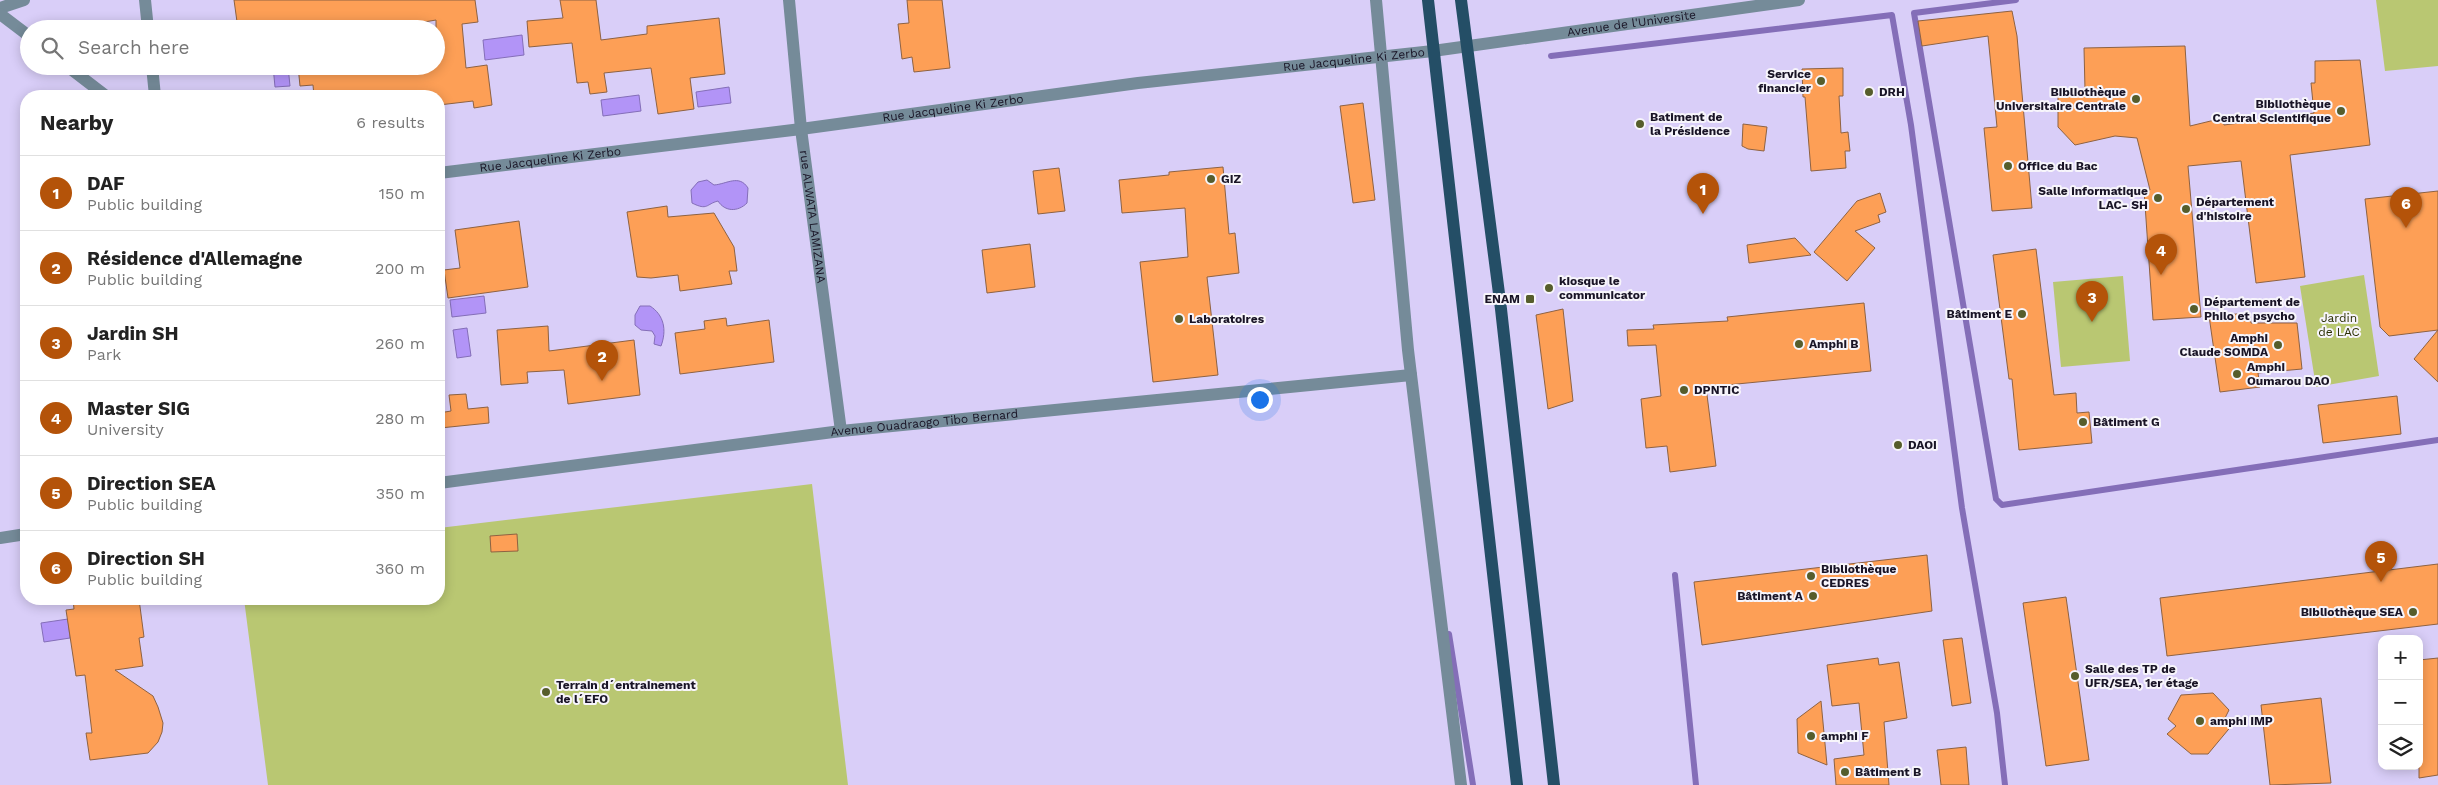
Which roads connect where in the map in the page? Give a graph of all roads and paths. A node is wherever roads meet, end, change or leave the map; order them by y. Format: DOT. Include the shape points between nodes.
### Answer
graph roads {
  1 [pos="24,0"];
  2 [pos="145,0"];
  3 [pos="789,0"];
  4 [pos="1376,0"];
  5 [pos="1428,0"];
  6 [pos="1461,0"];
  7 [pos="1799,0"];
  8 [pos="0,8"];
  9 [pos="0,14"];
  10 [pos="147,20"];
  11 [pos="20,29"];
  12 [pos="1466,46"];
  13 [pos="1433,51"];
  14 [pos="1381,55"];
  15 [pos="79,75"];
  16 [pos="153,75"];
  17 [pos="98,90"];
  18 [pos="154,90"];
  19 [pos="801,129"];
  20 [pos="445,171"];
  21 [pos="1411,375"];
  22 [pos="841,431"];
  23 [pos="445,482"];
  24 [pos="20,535"];
  25 [pos="0,538"];
  26 [pos="1461,785"];
  27 [pos="1517,785"];
  28 [pos="1554,785"];
  1 -- 8 [label="street"];
  2 -- 10 [label="street"];
  3 -- 19 [label="street, rue ALWATA LAMIZANA"];
  4 -- 14 [label="street"];
  5 -- 13 [label="main road"];
  6 -- 12 [label="main road"];
  7 -- 12 [label="street, Avenue de l'Universite"];
  9 -- 11 [label="street"];
  12 -- 13 [label="street, Rue Jacqueline Ki Zerbo"];
  12 -- 28 [label="main road" via="1501,309"];
  13 -- 14 [label="street, Rue Jacqueline Ki Zerbo"];
  13 -- 27 [label="main road"];
  14 -- 19 [label="street, Rue Jacqueline Ki Zerbo" via="1138,83"];
  14 -- 21 [label="street"];
  15 -- 17 [label="street"];
  16 -- 18 [label="street"];
  19 -- 20 [label="street, Rue Jacqueline Ki Zerbo"];
  19 -- 22 [label="street, rue ALWATA LAMIZANA"];
  21 -- 22 [label="street, Avenue Ouadraogo Tibo Bernard"];
  21 -- 26 [label="street"];
  22 -- 23 [label="street, Avenue Ouadraogo Tibo Bernard"];
  24 -- 25 [label="street"];
}
